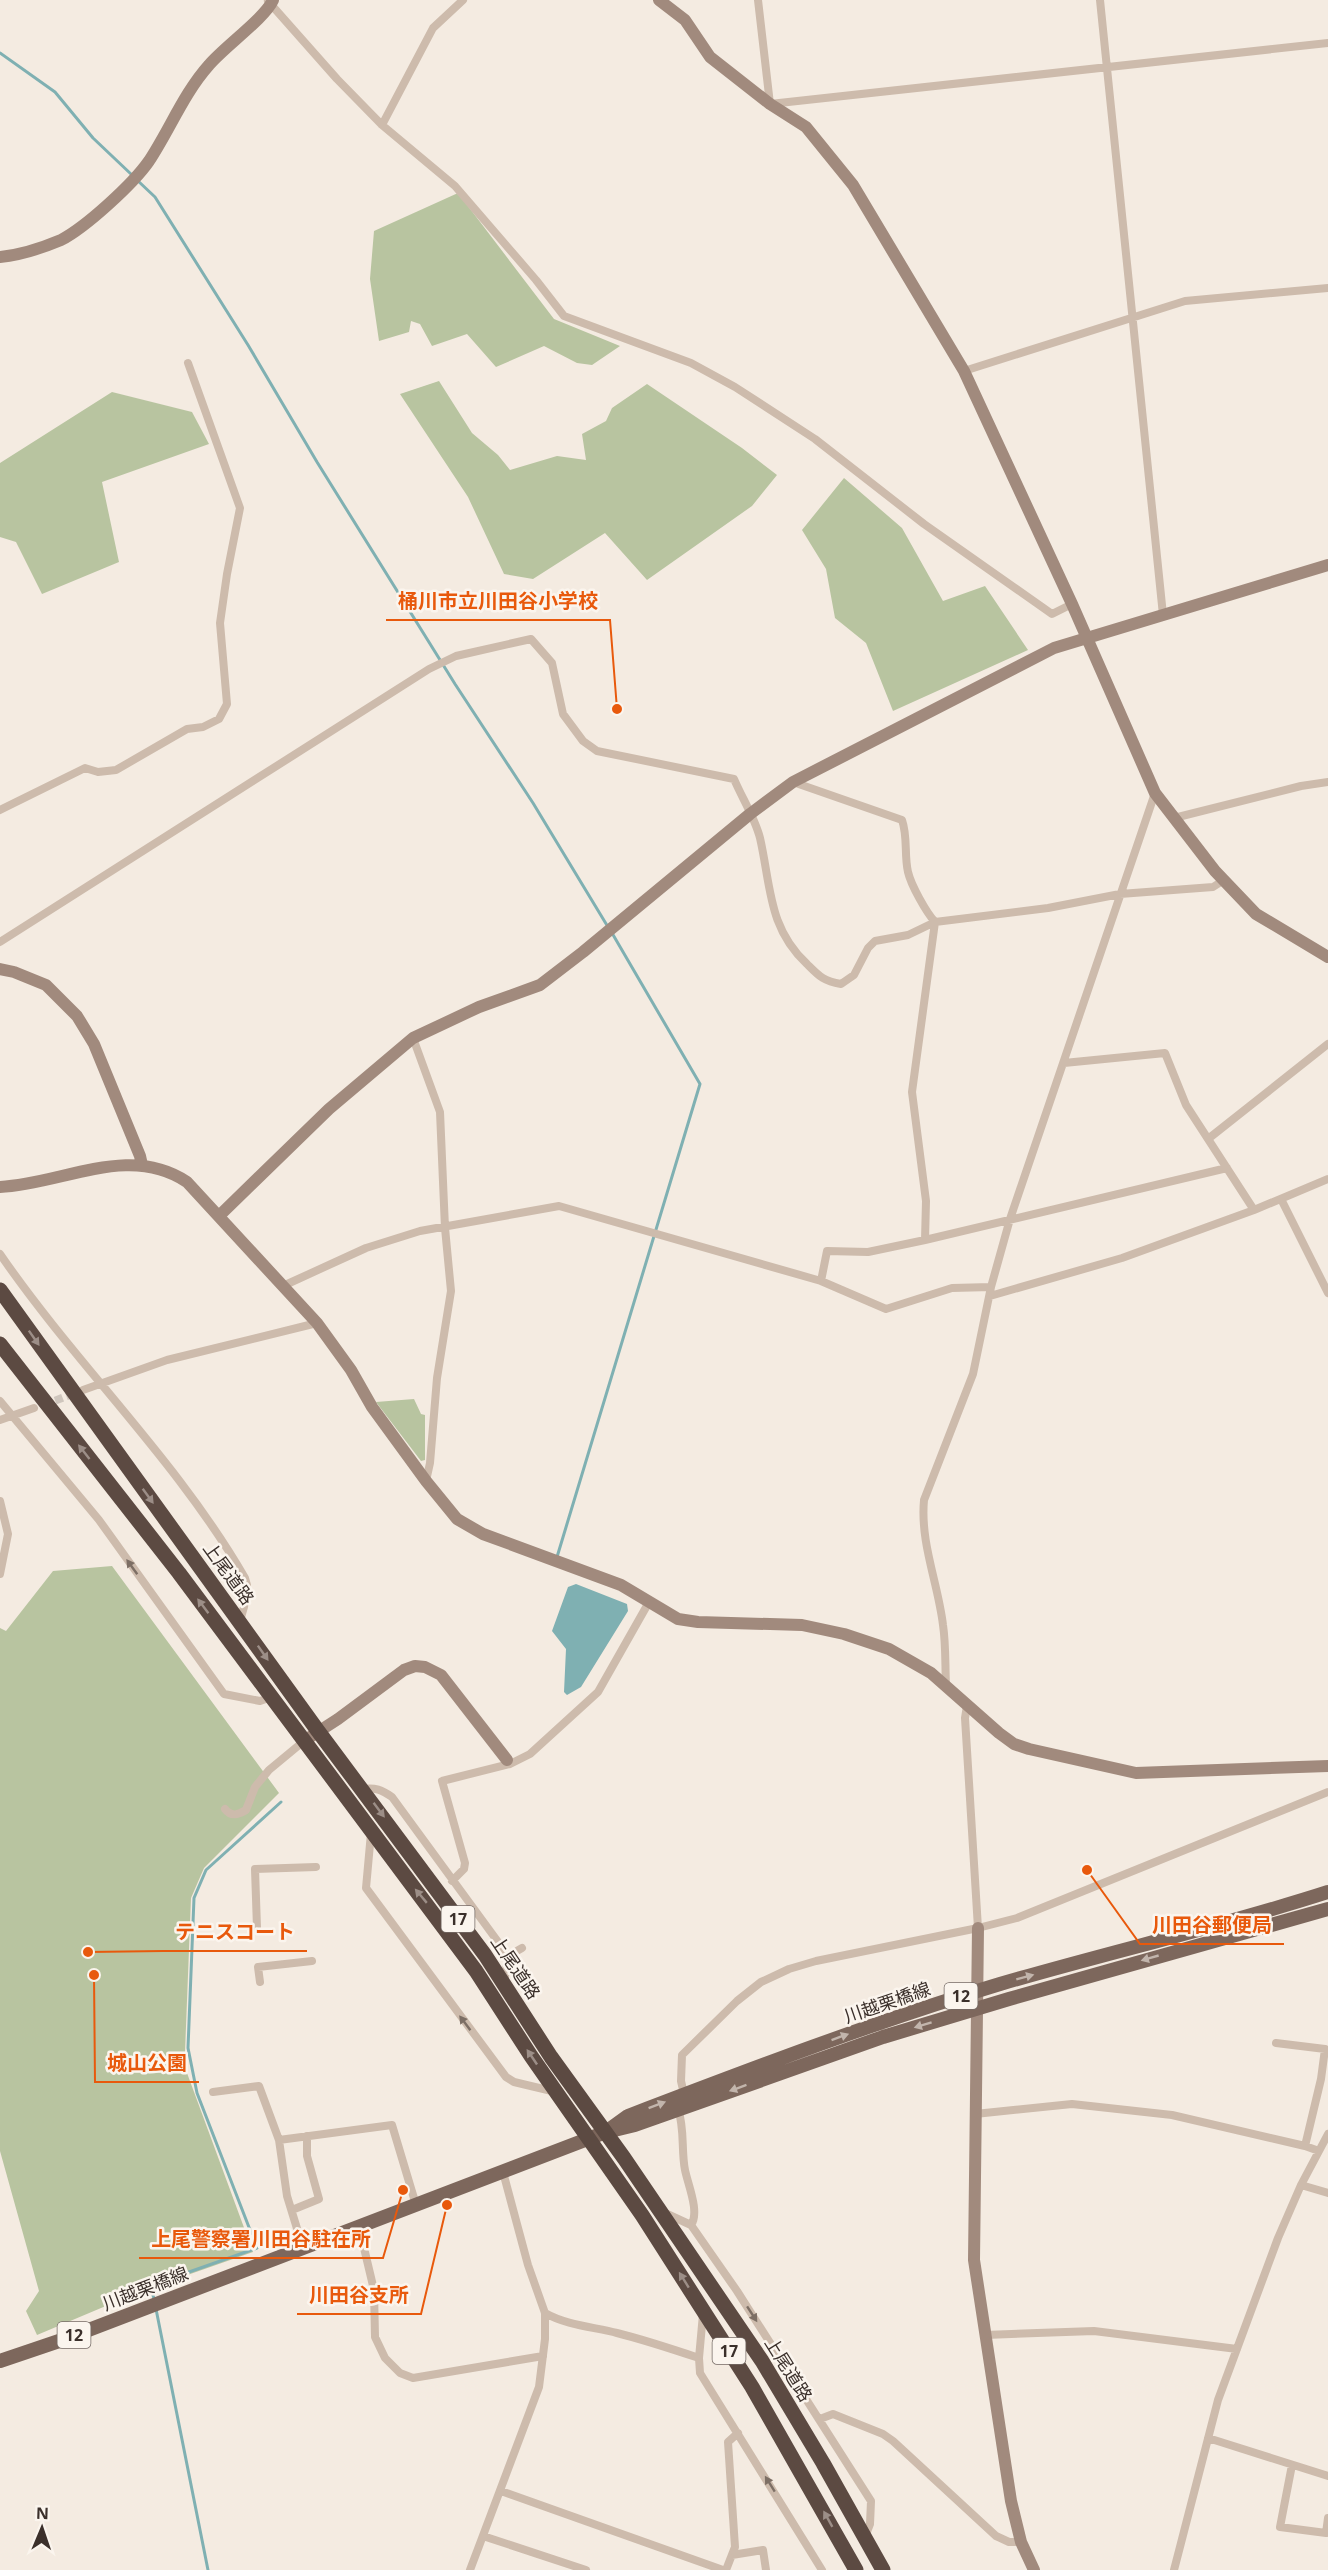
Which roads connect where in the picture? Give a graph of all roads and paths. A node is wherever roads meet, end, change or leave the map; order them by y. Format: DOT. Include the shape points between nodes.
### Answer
graph roads {
  1 [pos="463,0"];
  2 [pos="659,0"];
  3 [pos="758,0"];
  4 [pos="1100,0"];
  5 [pos="271,1"];
  6 [pos="1328,43"];
  7 [pos="1108,68"];
  8 [pos="770,104"];
  9 [pos="382,124"];
  10 [pos="0,257"];
  11 [pos="1328,288"];
  12 [pos="1133,319"];
  13 [pos="188,363"];
  14 [pos="964,371"];
  15 [pos="1328,565"];
  16 [pos="1072,604"];
  17 [pos="1163,615"];
  18 [pos="1087,638"];
  19 [pos="794,782"];
  20 [pos="1328,783"];
  21 [pos="1155,793"];
  22 [pos="0,810"];
  23 [pos="750,814"];
  24 [pos="1174,818"];
  25 [pos="1224,880"];
  26 [pos="1120,894"];
  27 [pos="935,922"];
  28 [pos="0,942"];
  29 [pos="1328,957"];
  30 [pos="0,969"];
  31 [pos="413,1038"];
  32 [pos="1328,1044"];
  33 [pos="1064,1063"];
  34 [pos="1208,1139"];
  35 [pos="142,1165"];
  36 [pos="1227,1168"];
  37 [pos="1328,1179"];
  38 [pos="0,1187"];
  39 [pos="1281,1199"];
  40 [pos="1254,1210"];
  41 [pos="220,1215"];
  42 [pos="1010,1219"];
  43 [pos="445,1228"];
  44 [pos="925,1240"];
  45 [pos="0,1254"];
  46 [pos="821,1281"];
  47 [pos="285,1285"];
  48 [pos="0,1290"];
  49 [pos="991,1291"];
  50 [pos="1328,1293"];
  51 [pos="317,1323"];
  52 [pos="0,1344"];
  53 [pos="100,1383"];
  54 [pos="83,1390"];
  55 [pos="0,1401"];
  56 [pos="34,1408"];
  57 [pos="13,1416"];
  58 [pos="0,1420"];
  59 [pos="426,1481"];
  60 [pos="0,1501"];
  61 [pos="0,1574"];
  62 [pos="650,1602"];
  63 [pos="240,1621"];
  64 [pos="946,1685"];
  65 [pos="272,1697"];
  66 [pos="967,1706"];
  67 [pos="318,1731"];
  68 [pos="304,1741"];
  69 [pos="507,1760"];
  70 [pos="1328,1766"];
  71 [pos="363,1789"];
  72 [pos="1328,1792"];
  73 [pos="225,1809"];
  74 [pos="371,1833"];
  75 [pos="316,1867"];
  76 [pos="452,1881"];
  77 [pos="1328,1892"];
  78 [pos="1328,1909"];
  79 [pos="257,1928"];
  80 [pos="978,1928"];
  81 [pos="522,1948"];
  82 [pos="508,1956"];
  83 [pos="312,1961"];
  84 [pos="260,1982"];
  85 [pos="504,1984"];
  86 [pos="978,1991"];
  87 [pos="977,2009"];
  88 [pos="1276,2043"];
  89 [pos="213,2092"];
  90 [pos="557,2092"];
  91 [pos="684,2094"];
  92 [pos="678,2109"];
  93 [pos="975,2114"];
  94 [pos="606,2132"];
  95 [pos="1328,2134"];
  96 [pos="307,2136"];
  97 [pos="279,2139"];
  98 [pos="590,2139"];
  99 [pos="1305,2145"];
  100 [pos="1319,2151"];
  101 [pos="503,2172"];
  102 [pos="1301,2185"];
  103 [pos="1328,2193"];
  104 [pos="416,2205"];
  105 [pos="292,2210"];
  106 [pos="660,2210"];
  107 [pos="691,2226"];
  108 [pos="359,2227"];
  109 [pos="303,2248"];
  110 [pos="703,2311"];
  111 [pos="545,2313"];
  112 [pos="985,2335"];
  113 [pos="1237,2349"];
  114 [pos="543,2356"];
  115 [pos="699,2358"];
  116 [pos="0,2361"];
  117 [pos="820,2419"];
  118 [pos="738,2433"];
  119 [pos="1208,2438"];
  120 [pos="1292,2464"];
  121 [pos="1328,2476"];
  122 [pos="501,2490"];
  123 [pos="1328,2518"];
  124 [pos="483,2535"];
  125 [pos="865,2538"];
  126 [pos="1021,2542"];
  127 [pos="732,2555"];
  128 [pos="470,2570"];
  129 [pos="586,2570"];
  130 [pos="725,2570"];
  131 [pos="766,2570"];
  132 [pos="822,2570"];
  133 [pos="856,2570"];
  134 [pos="883,2570"];
  135 [pos="1034,2570"];
  136 [pos="1174,2570"];
  1 -- 9 [label="street" via="433,28"];
  2 -- 8 [label="street" via="685,20 710,57"];
  3 -- 8 [label="street"];
  4 -- 7 [label="street"];
  5 -- 9 [label="street" via="337,79"];
  5 -- 10 [label="street" via="209,64 148,162 129,185 62,239"];
  6 -- 7 [label="street"];
  7 -- 8 [label="street"];
  7 -- 12 [label="street"];
  8 -- 14 [label="street" via="806,127 853,185"];
  9 -- 16 [label="street" via="455,186 564,316 691,363 735,387 815,439 924,524 1052,614"];
  11 -- 12 [label="street" via="1185,302"];
  12 -- 14 [label="street"];
  12 -- 17 [label="street"];
  13 -- 22 [label="street" via="240,508 220,623 227,704 219,719 187,729 116,770 98,772 85,768"];
  14 -- 16 [label="street"];
  15 -- 17 [label="street"];
  16 -- 18 [label="street"];
  17 -- 18 [label="street"];
  18 -- 19 [label="street" via="1054,648"];
  18 -- 21 [label="street"];
  19 -- 23 [label="street"];
  19 -- 27 [label="street" via="902,820 908,873"];
  20 -- 24 [label="street" via="1301,786"];
  21 -- 24 [label="street"];
  21 -- 26 [label="street"];
  23 -- 27 [label="street" via="759,836 780,932 792,950 826,982 841,984 854,975 875,941 908,935"];
  23 -- 28 [label="street" via="734,779 597,751 583,741 563,714 552,663 531,639 456,656 429,669"];
  23 -- 31 [label="street" via="540,985 479,1007"];
  24 -- 25 [label="street"];
  25 -- 26 [label="street" via="1213,887"];
  25 -- 29 [label="street" via="1256,914"];
  26 -- 27 [label="street" via="1048,908"];
  26 -- 33 [label="street"];
  27 -- 44 [label="street" via="912,1092 926,1201"];
  30 -- 35 [label="street" via="46,985 78,1016 94,1044"];
  31 -- 41 [label="street" via="329,1109"];
  31 -- 43 [label="street" via="440,1113"];
  32 -- 34 [label="street"];
  33 -- 34 [label="street" via="1165,1053 1186,1105"];
  33 -- 42 [label="street"];
  34 -- 36 [label="street"];
  35 -- 38 [label="street" via="117,1164"];
  35 -- 41 [label="street" via="177,1175"];
  36 -- 40 [label="street"];
  36 -- 42 [label="street"];
  37 -- 39 [label="street"];
  39 -- 40 [label="street"];
  39 -- 50 [label="street"];
  40 -- 49 [label="street" via="1122,1258"];
  41 -- 47 [label="street"];
  42 -- 44 [label="street"];
  42 -- 49 [label="street"];
  43 -- 46 [label="street" via="559,1206"];
  43 -- 47 [label="street" via="420,1231 366,1248"];
  43 -- 59 [label="street" via="451,1291"];
  44 -- 46 [label="street" via="868,1252 827,1251"];
  45 -- 53 [label="street" via="39,1310"];
  46 -- 49 [label="street" via="886,1309 952,1288"];
  47 -- 51 [label="street"];
  48 -- 63 [label="highway, 上尾道路 / 17, one-way"];
  49 -- 64 [label="street" via="973,1374 924,1500 929,1559 943,1625"];
  51 -- 53 [label="street" via="167,1360"];
  51 -- 59 [label="street"];
  65 -- 52 [label="highway, 上尾道路 / 17, one-way"];
  53 -- 54 [label="street"];
  53 -- 63 [label="street" via="199,1506 240,1568 247,1585"];
  55 -- 57 [label="street"];
  56 -- 57 [label="street"];
  57 -- 58 [label="street"];
  65 -- 57 [label="street, one-way" via="260,1701 224,1694 99,1520"];
  59 -- 62 [label="street" via="457,1519 471,1528 621,1585"];
  60 -- 61 [label="street" via="8,1545"];
  62 -- 64 [label="street" via="678,1619 802,1625 844,1634 889,1649"];
  62 -- 76 [label="street" via="598,1692 530,1754 510,1764 442,1781 465,1863"];
  63 -- 67 [label="highway, 上尾道路 / 17, one-way"];
  64 -- 66 [label="street"];
  65 -- 68 [label="highway, 上尾道路 / 17"];
  66 -- 70 [label="street" via="1014,1744 1136,1773"];
  66 -- 80 [label="street"];
  67 -- 68 [label="street"];
  67 -- 69 [label="street" via="404,1670 425,1667 446,1681"];
  67 -- 71 [label="highway, 上尾道路 / 17"];
  68 -- 73 [label="street" via="269,1770 255,1787 246,1810 235,1815"];
  68 -- 74 [label="highway, 上尾道路 / 17"];
  71 -- 76 [label="street" via="373,1787 392,1797"];
  71 -- 85 [label="highway, 上尾道路 / 17, one-way"];
  72 -- 80 [label="street" via="1089,1891"];
  90 -- 74 [label="highway, 上尾道路 / 17, one-way" via="435,1914"];
  90 -- 74 [label="street, one-way" via="506,2077 366,1888"];
  75 -- 79 [label="street" via="255,1869"];
  76 -- 82 [label="street"];
  86 -- 77 [label="main road, 川越栗橋線 / 12, one-way"];
  78 -- 87 [label="main road, 川越栗橋線 / 12, one-way"];
  80 -- 86 [label="street"];
  80 -- 91 [label="street" via="816,1960 761,1982 682,2055"];
  81 -- 82 [label="street"];
  82 -- 85 [label="street"];
  83 -- 84 [label="street" via="258,1967"];
  85 -- 94 [label="highway, 上尾道路 / 17"];
  86 -- 87 [label="street"];
  91 -- 86 [label="main road, 川越栗橋線 / 12, one-way" via="849,2033"];
  87 -- 92 [label="main road, 川越栗橋線 / 12, one-way"];
  87 -- 93 [label="street"];
  88 -- 99 [label="street" via="1325,2049"];
  89 -- 97 [label="street" via="259,2086"];
  90 -- 98 [label="highway, 上尾道路 / 17"];
  94 -- 91 [label="main road, 川越栗橋線 / 12, one-way" via="628,2116"];
  92 -- 94 [label="main road, 川越栗橋線 / 12"];
  92 -- 107 [label="street" via="695,2217"];
  93 -- 99 [label="street" via="1083,2105 1172,2115"];
  93 -- 112 [label="street" via="974,2260"];
  94 -- 98 [label="main road, 川越栗橋線 / 12"];
  94 -- 106 [label="highway, 上尾道路 / 17"];
  95 -- 100 [label="street"];
  96 -- 97 [label="street"];
  96 -- 104 [label="street" via="392,2126"];
  96 -- 105 [label="street" via="307,2156 319,2199"];
  97 -- 105 [label="street"];
  98 -- 101 [label="main road, 川越栗橋線 / 12"];
  110 -- 98 [label="highway, 上尾道路 / 17, one-way"];
  99 -- 100 [label="street"];
  100 -- 102 [label="street"];
  101 -- 104 [label="main road, 川越栗橋線 / 12"];
  101 -- 111 [label="street"];
  102 -- 103 [label="street"];
  102 -- 113 [label="street"];
  104 -- 108 [label="main road, 川越栗橋線 / 12"];
  105 -- 109 [label="street"];
  106 -- 107 [label="street"];
  106 -- 125 [label="highway, 上尾道路 / 17" via="762,2361"];
  107 -- 117 [label="street, one-way"];
  108 -- 109 [label="main road, 川越栗橋線 / 12"];
  108 -- 114 [label="street" via="374,2290 375,2337 385,2358 400,2373 413,2378"];
  109 -- 116 [label="main road, 川越栗橋線 / 12"];
  110 -- 115 [label="street"];
  133 -- 110 [label="highway, 上尾道路 / 17, one-way" via="792,2454"];
  111 -- 114 [label="street"];
  111 -- 115 [label="street" via="556,2320 621,2334"];
  112 -- 113 [label="street" via="1094,2331"];
  112 -- 126 [label="street"];
  113 -- 119 [label="street"];
  114 -- 122 [label="street" via="539,2387"];
  115 -- 118 [label="street" via="699,2373"];
  117 -- 125 [label="street" via="871,2501"];
  117 -- 126 [label="street" via="833,2414 883,2434 996,2536"];
  118 -- 127 [label="street" via="728,2442 735,2547"];
  132 -- 118 [label="street, one-way"];
  119 -- 120 [label="street"];
  119 -- 136 [label="street"];
  120 -- 121 [label="street"];
  120 -- 123 [label="street" via="1280,2527 1326,2533"];
  122 -- 124 [label="street"];
  122 -- 130 [label="street"];
  124 -- 128 [label="street"];
  124 -- 129 [label="street"];
  125 -- 134 [label="highway, 上尾道路 / 17"];
  126 -- 135 [label="street"];
  127 -- 130 [label="street"];
  127 -- 131 [label="street" via="763,2550"];
}
